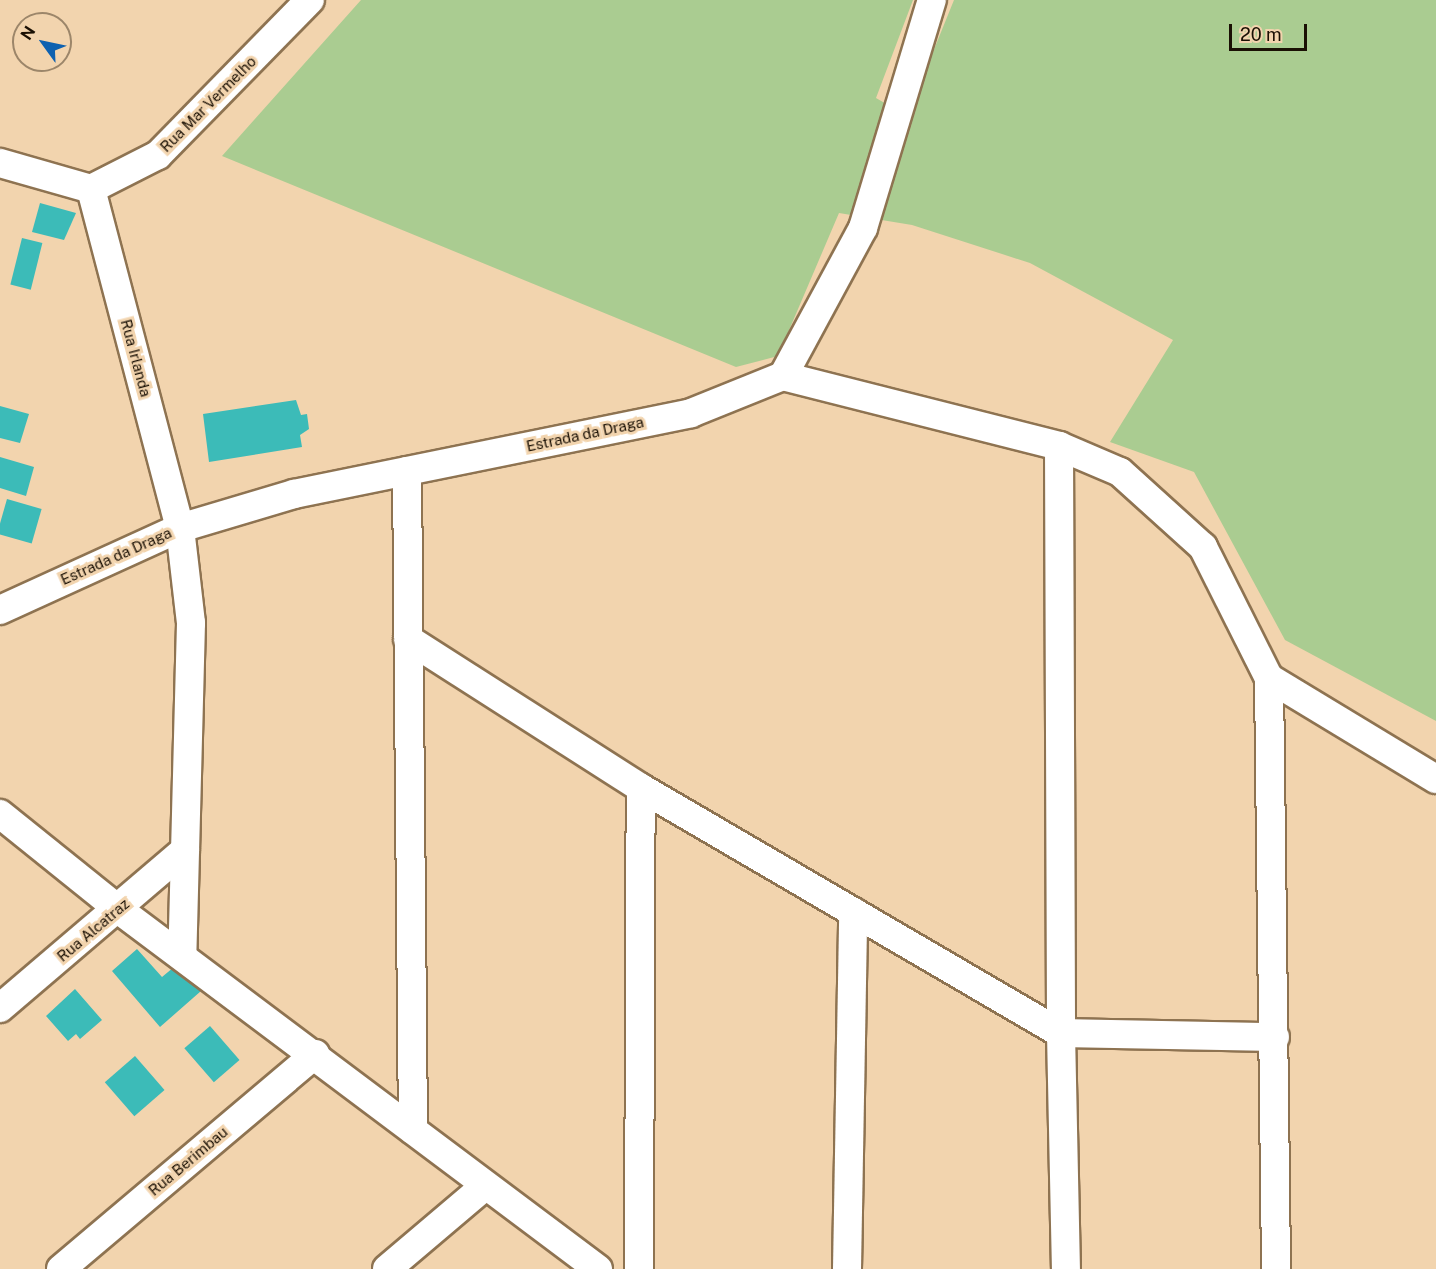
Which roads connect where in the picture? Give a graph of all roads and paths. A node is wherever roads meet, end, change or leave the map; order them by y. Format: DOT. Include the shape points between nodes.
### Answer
graph roads {
  1 [pos="310,0"];
  2 [pos="932,0"];
  3 [pos="0,163"];
  4 [pos="91,189"];
  5 [pos="783,376"];
  6 [pos="1059,446"];
  7 [pos="407,471"];
  8 [pos="180,528"];
  9 [pos="0,610"];
  10 [pos="408,639"];
  11 [pos="1269,678"];
  12 [pos="1436,778"];
  13 [pos="641,788"];
  14 [pos="0,814"];
  15 [pos="185,850"];
  16 [pos="118,909"];
  17 [pos="853,912"];
  18 [pos="182,956"];
  19 [pos="0,1008"];
  20 [pos="1061,1032"];
  21 [pos="1275,1037"];
  22 [pos="315,1054"];
  23 [pos="413,1130"];
  24 [pos="485,1186"];
  25 [pos="62,1269"];
  26 [pos="387,1269"];
  27 [pos="598,1269"];
  28 [pos="639,1269"];
  29 [pos="847,1269"];
  30 [pos="1066,1269"];
  31 [pos="1276,1269"];
  1 -- 4 [label="street, Rua Mar Vermelho" via="158,155"];
  2 -- 5 [label="street" via="863,228"];
  3 -- 4 [label="street"];
  4 -- 8 [label="street, Rua Irlanda"];
  5 -- 6 [label="street"];
  5 -- 7 [label="street, Estrada da Draga" via="691,412"];
  6 -- 11 [label="street" via="1120,472 1203,547"];
  6 -- 20 [label="street"];
  7 -- 8 [label="street, Estrada da Draga" via="294,494"];
  7 -- 10 [label="street"];
  8 -- 9 [label="street, Estrada da Draga"];
  8 -- 15 [label="street, Rua Irlanda" via="191,623"];
  10 -- 13 [label="street"];
  10 -- 23 [label="street"];
  11 -- 12 [label="street"];
  11 -- 21 [label="street"];
  13 -- 17 [label="street"];
  13 -- 28 [label="street"];
  14 -- 16 [label="street"];
  15 -- 16 [label="street, Rua Alcatraz"];
  15 -- 18 [label="street, Rua Irlanda"];
  16 -- 18 [label="street"];
  16 -- 19 [label="street, Rua Alcatraz"];
  17 -- 20 [label="street"];
  17 -- 29 [label="street"];
  18 -- 22 [label="street"];
  20 -- 21 [label="street"];
  20 -- 30 [label="street"];
  21 -- 31 [label="street"];
  22 -- 23 [label="street"];
  22 -- 25 [label="street, Rua Berimbau"];
  23 -- 24 [label="street"];
  24 -- 26 [label="street"];
  24 -- 27 [label="street"];
}
